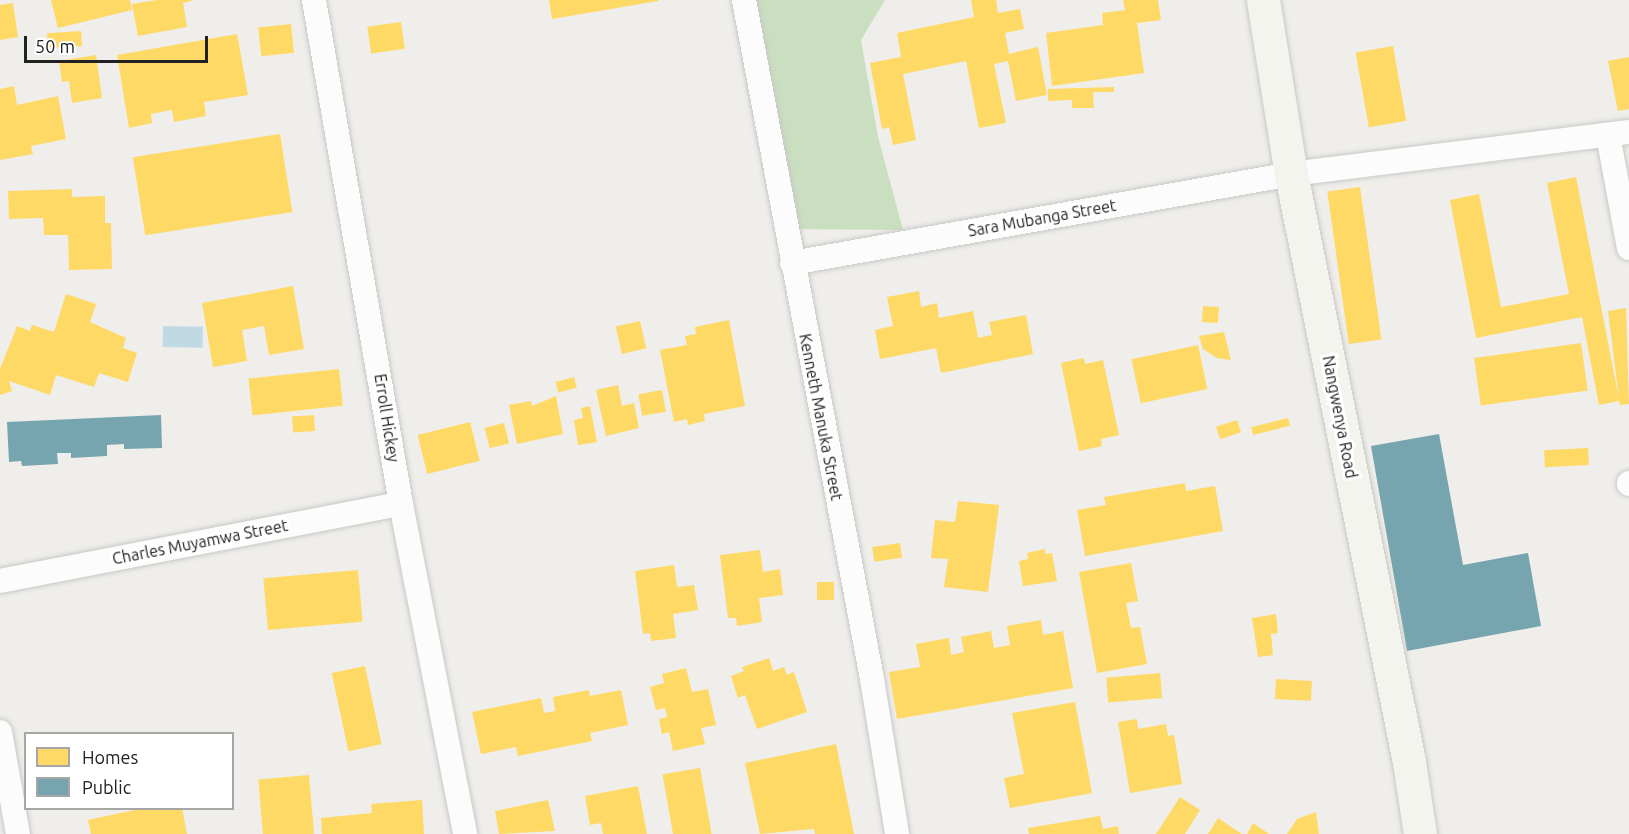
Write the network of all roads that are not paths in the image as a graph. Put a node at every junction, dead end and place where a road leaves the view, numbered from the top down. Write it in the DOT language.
graph roads {
  1 [pos="314,0"];
  2 [pos="744,0"];
  3 [pos="1263,0"];
  4 [pos="1618,133"];
  5 [pos="1291,174"];
  6 [pos="1629,249"];
  7 [pos="792,263"];
  8 [pos="400,504"];
  9 [pos="0,581"];
  10 [pos="1,745"];
  11 [pos="18,834"];
  12 [pos="465,834"];
  13 [pos="897,834"];
  14 [pos="1420,834"];
  1 -- 8 [label="street, Erroll Hickey"];
  2 -- 7 [label="street, Kenneth Manuka Street"];
  3 -- 5 [label="main road, Nangwenya Road"];
  4 -- 5 [label="street, Sara Mubanga Street"];
  4 -- 6 [label="street"];
  5 -- 7 [label="street, Sara Mubanga Street"];
  5 -- 14 [label="main road, Nangwenya Road"];
  7 -- 13 [label="street, Kenneth Manuka Street"];
  8 -- 9 [label="street, Charles Muyamwa Street"];
  8 -- 12 [label="street, Erroll Hickey"];
  10 -- 11 [label="street"];
}
